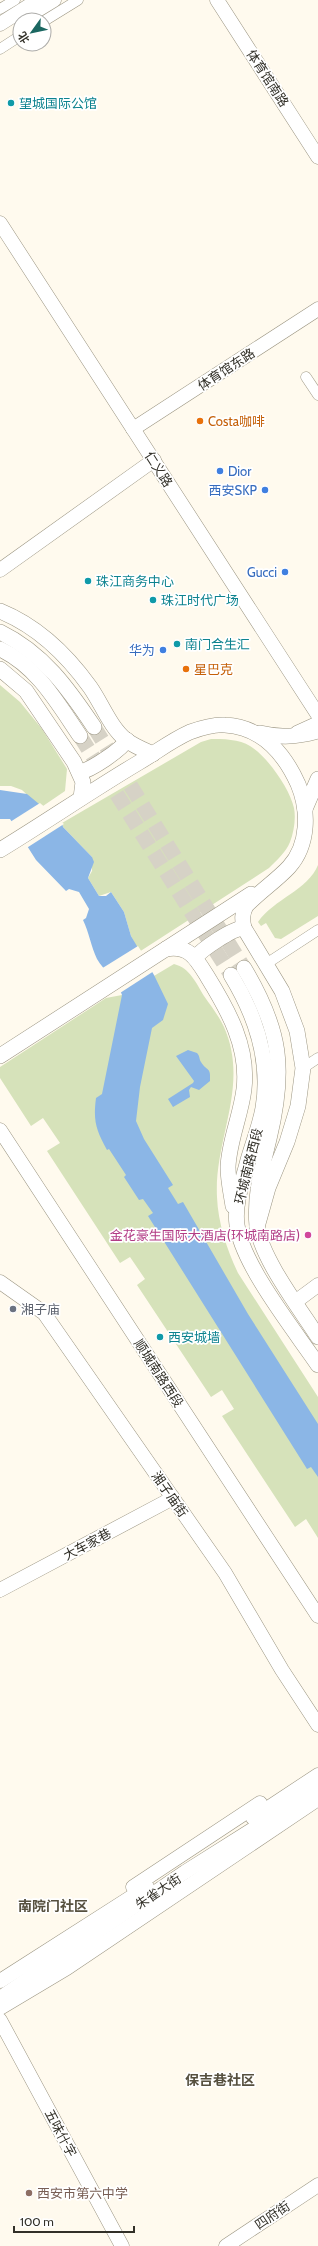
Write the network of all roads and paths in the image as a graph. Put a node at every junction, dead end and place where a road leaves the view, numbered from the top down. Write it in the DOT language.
graph roads {
  1 [pos="15,0"];
  2 [pos="38,0"];
  3 [pos="54,0"];
  4 [pos="78,0"];
  5 [pos="217,0"];
  6 [pos="0,9"];
  7 [pos="35,12"];
  8 [pos="52,16"];
  9 [pos="0,24"];
  10 [pos="12,27"];
  11 [pos="0,34"];
  12 [pos="12,41"];
  13 [pos="0,49"];
  14 [pos="318,157"];
  15 [pos="0,223"];
  16 [pos="318,309"];
  17 [pos="306,378"];
  18 [pos="318,395"];
  19 [pos="133,429"];
  20 [pos="154,460"];
  21 [pos="0,570"];
  22 [pos="1,611"];
  23 [pos="0,632"];
  24 [pos="0,649"];
  25 [pos="0,669"];
  26 [pos="318,715"];
  27 [pos="318,720"];
  28 [pos="94,727"];
  29 [pos="318,731"];
  30 [pos="265,734"];
  31 [pos="80,736"];
  32 [pos="126,740"];
  33 [pos="153,754"];
  34 [pos="80,772"];
  35 [pos="318,779"];
  36 [pos="311,797"];
  37 [pos="81,798"];
  38 [pos="0,850"];
  39 [pos="272,881"];
  40 [pos="244,928"];
  41 [pos="318,930"];
  42 [pos="166,949"];
  43 [pos="195,958"];
  44 [pos="266,964"];
  45 [pos="244,968"];
  46 [pos="231,975"];
  47 [pos="0,1056"];
  48 [pos="318,1058"];
  49 [pos="303,1068"];
  50 [pos="0,1130"];
  51 [pos="236,1225"];
  52 [pos="257,1227"];
  53 [pos="0,1282"];
  54 [pos="318,1285"];
  55 [pos="295,1302"];
  56 [pos="318,1337"];
  57 [pos="318,1365"];
  58 [pos="173,1498"];
  59 [pos="0,1590"];
  60 [pos="318,1616"];
  61 [pos="318,1725"];
  62 [pos="318,1766"];
  63 [pos="318,1775"];
  64 [pos="318,1788"];
  65 [pos="318,1799"];
  66 [pos="0,1970"];
  67 [pos="0,1981"];
  68 [pos="0,1998"];
  69 [pos="0,2008"];
  70 [pos="0,2020"];
  71 [pos="318,2185"];
  72 [pos="122,2246"];
  73 [pos="226,2246"];
  1 -- 6 [label="street"];
  2 -- 9 [label="street"];
  3 -- 7 [label="street"];
  4 -- 8 [label="street"];
  5 -- 14 [label="street, 体育馆南路"];
  10 -- 11 [label="street"];
  12 -- 13 [label="street"];
  15 -- 19 [label="street, 仁义路"];
  16 -- 19 [label="street, 体育馆东路"];
  17 -- 18 [label="street"];
  19 -- 20 [label="street, 仁义路"];
  20 -- 21 [label="street"];
  20 -- 26 [label="street, 仁义路"];
  22 -- 32 [label="main road"];
  23 -- 28 [label="main road"];
  24 -- 31 [label="main road"];
  25 -- 34 [label="main road"];
  27 -- 30 [label="street"];
  29 -- 30 [label="main road"];
  30 -- 33 [label="main road"];
  30 -- 36 [label="main road"];
  32 -- 33 [label="main road"];
  32 -- 34 [label="main road"];
  33 -- 37 [label="main road"];
  34 -- 37 [label="main road"];
  35 -- 36 [label="main road"];
  36 -- 39 [label="main road"];
  37 -- 38 [label="main road"];
  39 -- 40 [label="main road"];
  39 -- 42 [label="main road"];
  40 -- 43 [label="main road"];
  40 -- 44 [label="main road"];
  41 -- 44 [label="street"];
  42 -- 43 [label="main road"];
  42 -- 47 [label="main road"];
  43 -- 51 [label="main road"];
  44 -- 49 [label="main road"];
  45 -- 52 [label="main road, 环城南路西段"];
  46 -- 51 [label="main road, 环城南路西段"];
  48 -- 49 [label="street"];
  49 -- 52 [label="main road"];
  50 -- 60 [label="street, 顺城南路西段"];
  51 -- 57 [label="main road, 环城南路西段"];
  52 -- 55 [label="main road, 环城南路西段"];
  53 -- 58 [label="street, 湘子庙街"];
  54 -- 55 [label="street"];
  55 -- 56 [label="main road, 环城南路西段"];
  58 -- 59 [label="street, 大车家巷"];
  58 -- 61 [label="street, 湘子庙街"];
  62 -- 66 [label="street"];
  63 -- 67 [label="street, 朱雀大街"];
  64 -- 68 [label="street, 朱雀大街"];
  65 -- 69 [label="street"];
  70 -- 72 [label="street, 五味什字"];
  71 -- 73 [label="street, 四府街"];
}
